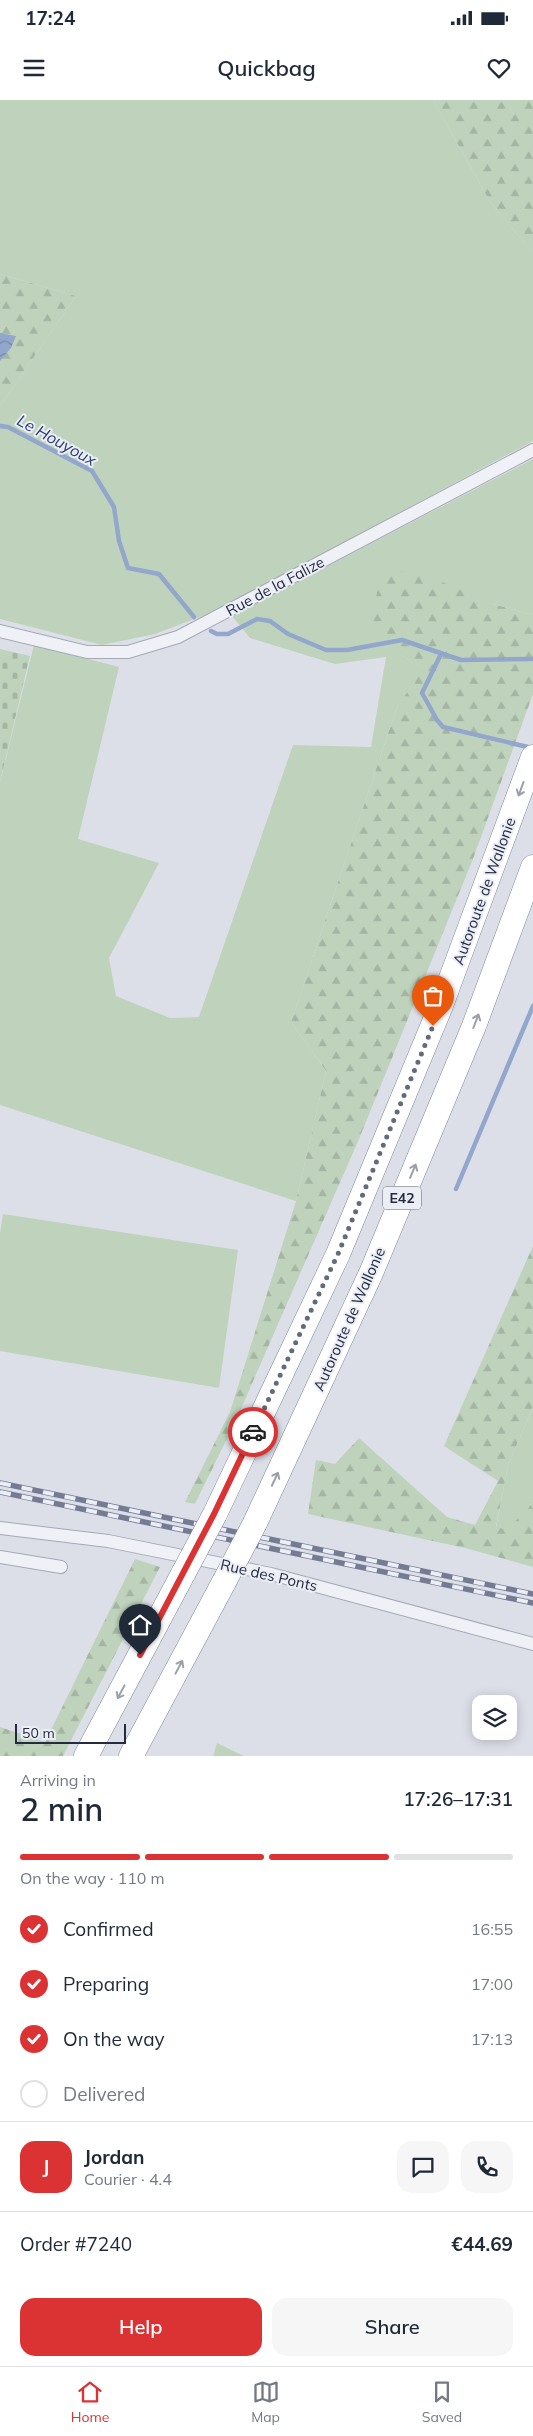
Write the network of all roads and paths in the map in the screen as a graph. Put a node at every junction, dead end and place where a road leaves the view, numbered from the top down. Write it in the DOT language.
graph roads {
  1 [pos="533,450"];
  2 [pos="0,631"];
  3 [pos="533,756"];
  4 [pos="533,867"];
  5 [pos="0,1528"];
  6 [pos="0,1557"];
  7 [pos="60,1567"];
  8 [pos="533,1644"];
  9 [pos="86,1756"];
  10 [pos="131,1756"];
  1 -- 2 [label="street, Rue de la Falize"];
  3 -- 9 [label="highway, Autoroute de Wallonie / E42, one-way, bridge"];
  10 -- 4 [label="highway, Autoroute de Wallonie / E42, one-way, bridge"];
  5 -- 8 [label="street, Rue des Ponts"];
  6 -- 7 [label="street"];
}
